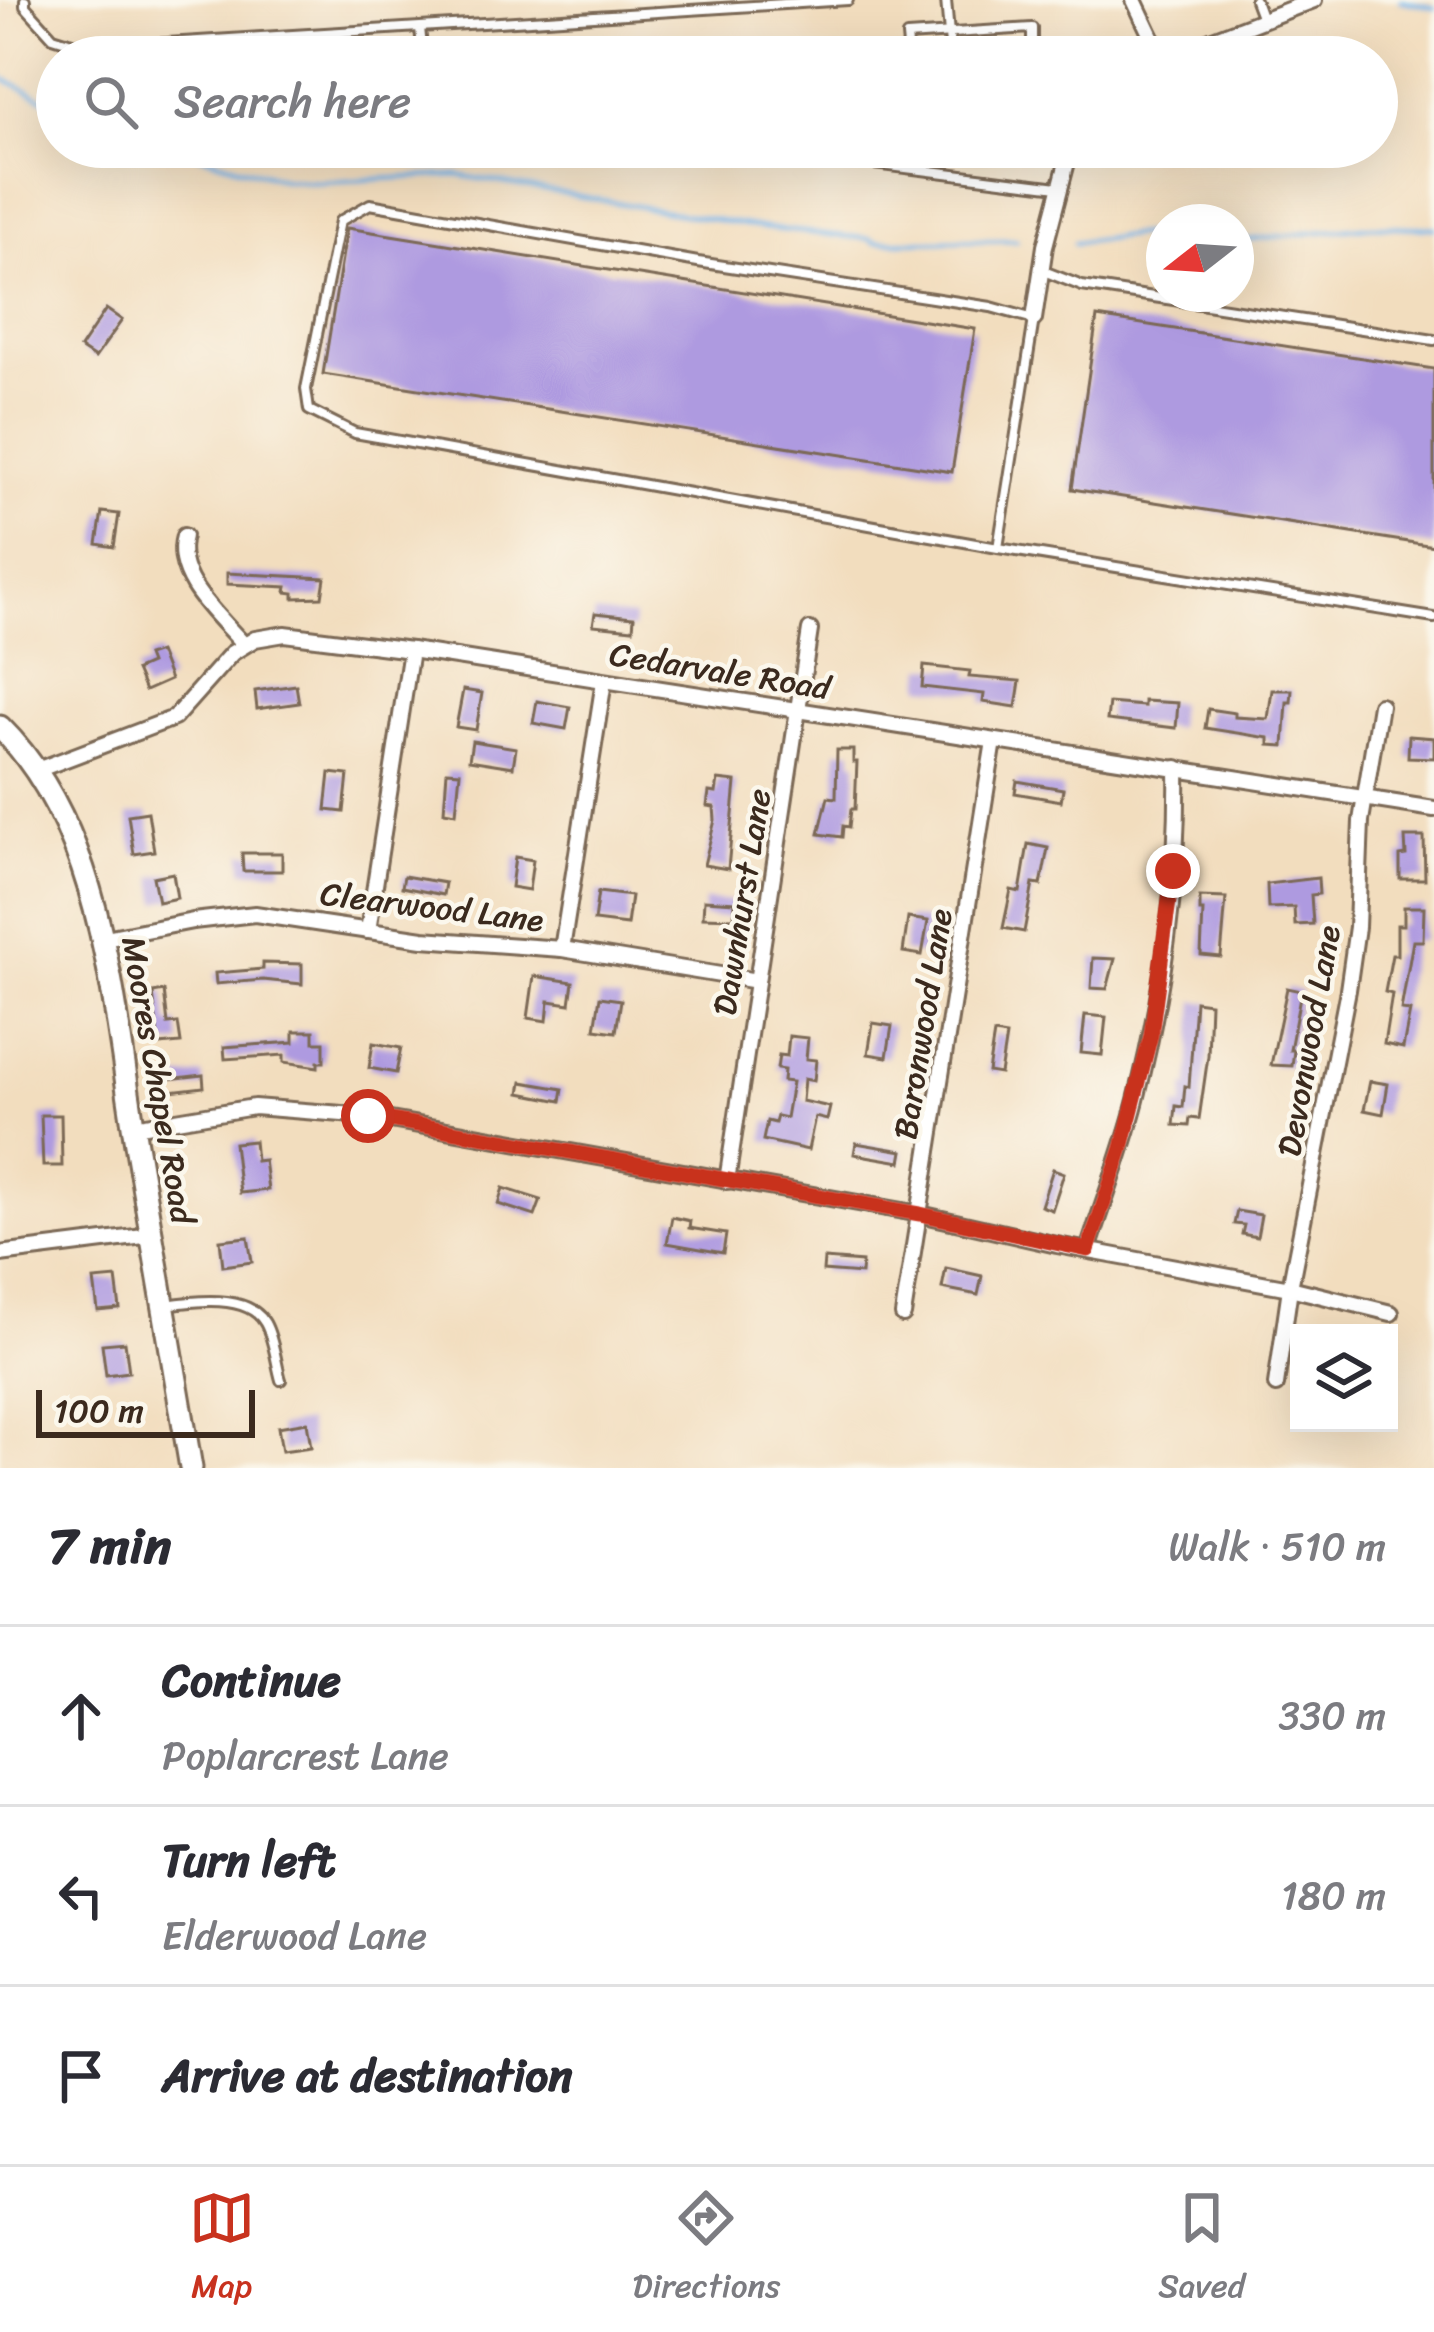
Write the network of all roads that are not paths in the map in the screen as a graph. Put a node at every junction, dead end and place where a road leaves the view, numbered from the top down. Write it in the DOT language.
graph roads {
  1 [pos="25,0"];
  2 [pos="848,0"];
  3 [pos="946,0"];
  4 [pos="1134,0"];
  5 [pos="1255,0"];
  6 [pos="1314,0"];
  7 [pos="1262,19"];
  8 [pos="420,28"];
  9 [pos="949,33"];
  10 [pos="52,36"];
  11 [pos="287,36"];
  12 [pos="421,36"];
  13 [pos="907,36"];
  14 [pos="949,36"];
  15 [pos="1032,36"];
  16 [pos="1152,36"];
  17 [pos="1218,36"];
  18 [pos="906,168"];
  19 [pos="1065,168"];
  20 [pos="1060,187"];
  21 [pos="1041,270"];
  22 [pos="1034,319"];
  23 [pos="1434,340"];
  24 [pos="184,536"];
  25 [pos="998,548"];
  26 [pos="1434,618"];
  27 [pos="810,630"];
  28 [pos="244,645"];
  29 [pos="411,650"];
  30 [pos="604,681"];
  31 [pos="1380,705"];
  32 [pos="798,710"];
  33 [pos="0,727"];
  34 [pos="994,741"];
  35 [pos="1177,768"];
  36 [pos="38,770"];
  37 [pos="1365,800"];
  38 [pos="1434,809"];
  39 [pos="368,931"];
  40 [pos="100,939"];
  41 [pos="562,949"];
  42 [pos="758,981"];
  43 [pos="134,1127"];
  44 [pos="727,1180"];
  45 [pos="920,1214"];
  46 [pos="152,1234"];
  47 [pos="1088,1250"];
  48 [pos="0,1254"];
  49 [pos="1290,1288"];
  50 [pos="164,1305"];
  51 [pos="1391,1313"];
  52 [pos="903,1315"];
  53 [pos="281,1379"];
  54 [pos="1276,1385"];
  55 [pos="191,1468"];
  1 -- 10 [label="lane"];
  2 -- 8 [label="lane"];
  3 -- 9 [label="lane"];
  4 -- 16 [label="street"];
  5 -- 7 [label="lane"];
  6 -- 7 [label="street"];
  7 -- 17 [label="street"];
  8 -- 11 [label="lane"];
  8 -- 12 [label="lane"];
  9 -- 13 [label="lane"];
  9 -- 14 [label="lane"];
  9 -- 15 [label="lane"];
  18 -- 20 [label="lane"];
  19 -- 20 [label="street"];
  20 -- 21 [label="street"];
  21 -- 22 [label="street"];
  21 -- 23 [label="lane"];
  22 -- 25 [label="lane"];
  22 -- 25 [label="lane"];
  24 -- 28 [label="street"];
  25 -- 26 [label="lane"];
  27 -- 32 [label="street, Dawnhurst Lane"];
  28 -- 29 [label="street, Cedarvale Road"];
  28 -- 36 [label="street"];
  29 -- 30 [label="street, Cedarvale Road"];
  29 -- 39 [label="street"];
  30 -- 32 [label="street, Cedarvale Road"];
  30 -- 41 [label="street"];
  31 -- 37 [label="street, Devonwood Lane"];
  32 -- 34 [label="street, Cedarvale Road"];
  32 -- 42 [label="street, Dawnhurst Lane"];
  33 -- 36 [label="main road, Moores Chapel Road"];
  34 -- 35 [label="street, Cedarvale Road"];
  34 -- 45 [label="street, Baronwood Lane"];
  35 -- 37 [label="street, Cedarvale Road"];
  35 -- 47 [label="street"];
  36 -- 40 [label="main road, Moores Chapel Road"];
  37 -- 38 [label="street, Cedarvale Road"];
  37 -- 49 [label="street, Devonwood Lane"];
  39 -- 40 [label="street, Clearwood Lane"];
  39 -- 41 [label="street, Clearwood Lane"];
  40 -- 43 [label="main road, Moores Chapel Road"];
  41 -- 42 [label="street, Clearwood Lane"];
  42 -- 44 [label="street, Dawnhurst Lane"];
  43 -- 44 [label="street"];
  43 -- 46 [label="main road, Moores Chapel Road"];
  44 -- 45 [label="street"];
  45 -- 47 [label="street"];
  45 -- 52 [label="street, Baronwood Lane"];
  46 -- 48 [label="street"];
  46 -- 50 [label="main road, Moores Chapel Road"];
  47 -- 49 [label="street"];
  49 -- 51 [label="street"];
  49 -- 54 [label="street, Devonwood Lane"];
  50 -- 53 [label="lane"];
  50 -- 55 [label="main road, Moores Chapel Road"];
}
